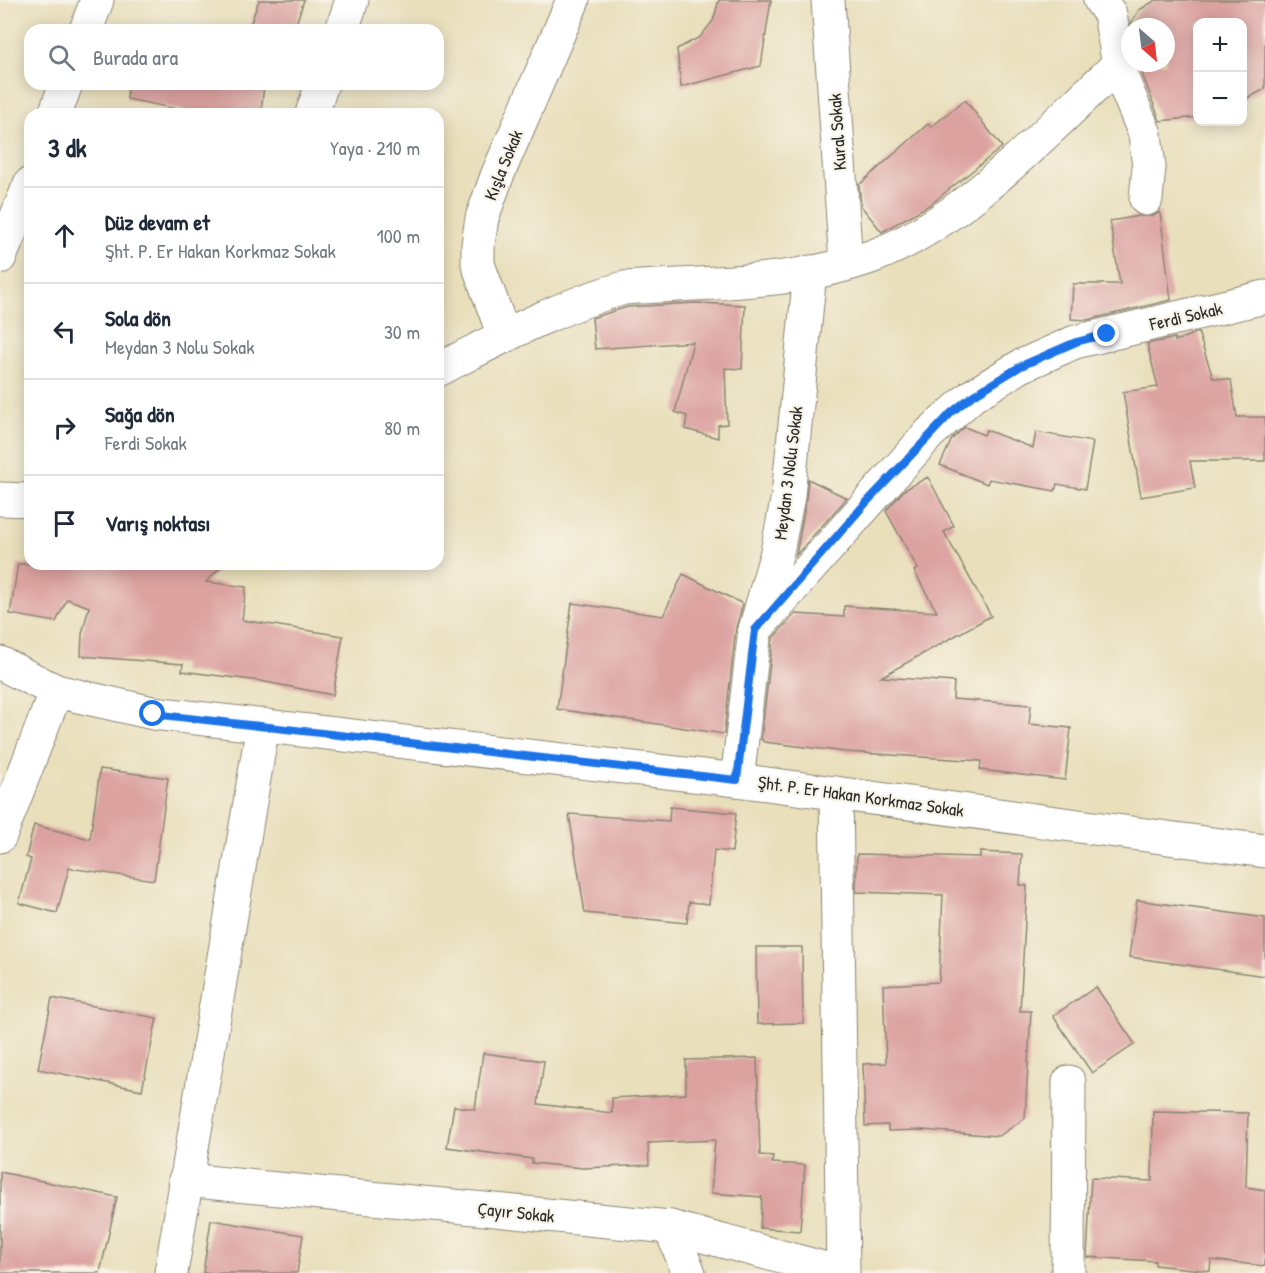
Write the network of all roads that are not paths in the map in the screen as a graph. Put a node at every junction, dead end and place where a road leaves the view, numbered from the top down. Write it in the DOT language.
graph roads {
  1 [pos="97,0"];
  2 [pos="352,0"];
  3 [pos="573,0"];
  4 [pos="828,0"];
  5 [pos="1114,5"];
  6 [pos="88,24"];
  7 [pos="344,24"];
  8 [pos="1118,65"];
  9 [pos="64,90"];
  10 [pos="320,90"];
  11 [pos="58,108"];
  12 [pos="314,108"];
  13 [pos="24,199"];
  14 [pos="1146,199"];
  15 [pos="0,257"];
  16 [pos="846,264"];
  17 [pos="810,272"];
  18 [pos="1265,297"];
  19 [pos="504,336"];
  20 [pos="444,367"];
  21 [pos="0,499"];
  22 [pos="24,500"];
  23 [pos="755,630"];
  24 [pos="0,663"];
  25 [pos="56,691"];
  26 [pos="263,725"];
  27 [pos="737,780"];
  28 [pos="836,793"];
  29 [pos="0,836"];
  30 [pos="1265,851"];
  31 [pos="1070,1082"];
  32 [pos="185,1180"];
  33 [pos="670,1227"];
  34 [pos="171,1273"];
  35 [pos="689,1273"];
  36 [pos="842,1273"];
  37 [pos="1068,1273"];
  1 -- 6 [label="street"];
  2 -- 7 [label="street"];
  3 -- 19 [label="street, Kışla Sokak"];
  4 -- 16 [label="street, Kural Sokak"];
  5 -- 8 [label="street"];
  8 -- 14 [label="street"];
  8 -- 16 [label="street"];
  9 -- 11 [label="street"];
  10 -- 12 [label="street"];
  13 -- 15 [label="street"];
  16 -- 17 [label="street"];
  17 -- 19 [label="street"];
  17 -- 23 [label="street, Meydan 3 Nolu Sokak"];
  18 -- 23 [label="street, Ferdi Sokak"];
  19 -- 20 [label="street"];
  21 -- 22 [label="street"];
  23 -- 27 [label="street, Meydan 3 Nolu Sokak"];
  24 -- 25 [label="street, Şht. P. Er Hakan Korkmaz Sokak"];
  25 -- 26 [label="street, Şht. P. Er Hakan Korkmaz Sokak"];
  25 -- 29 [label="street"];
  26 -- 27 [label="street, Şht. P. Er Hakan Korkmaz Sokak"];
  26 -- 32 [label="street"];
  27 -- 28 [label="street, Şht. P. Er Hakan Korkmaz Sokak"];
  28 -- 30 [label="street, Şht. P. Er Hakan Korkmaz Sokak"];
  28 -- 36 [label="street"];
  31 -- 37 [label="street"];
  32 -- 33 [label="street, Çayır Sokak"];
  32 -- 34 [label="street"];
  33 -- 35 [label="street"];
  33 -- 36 [label="street, Çayır Sokak"];
}
